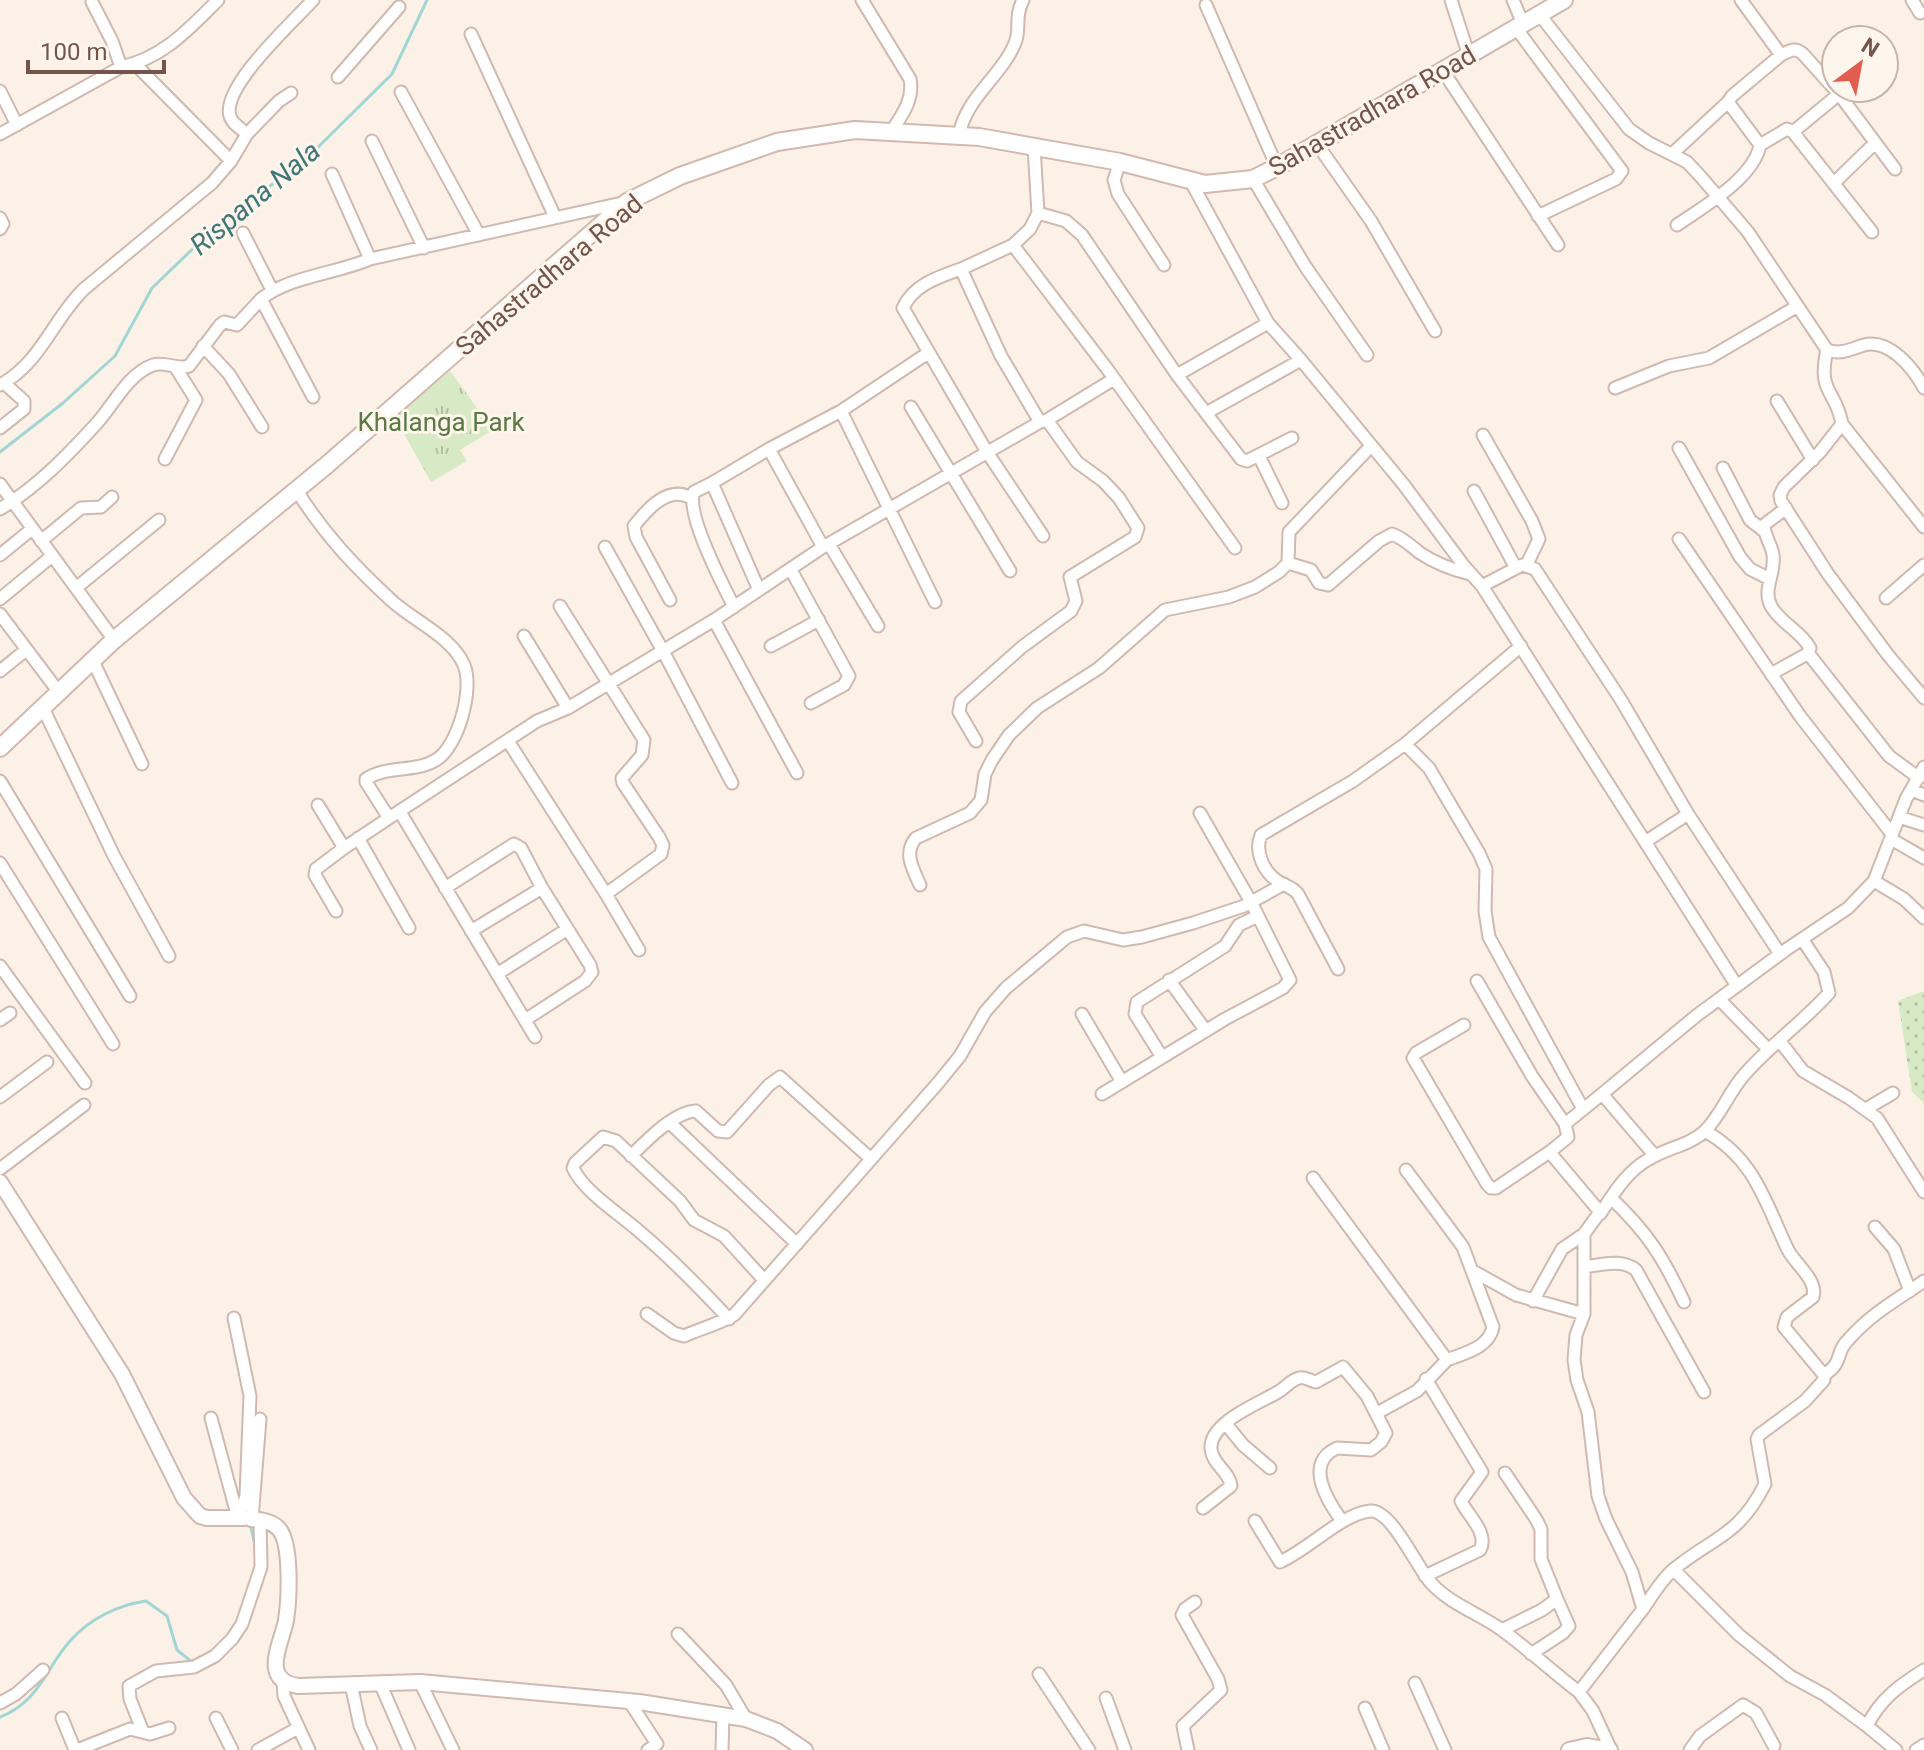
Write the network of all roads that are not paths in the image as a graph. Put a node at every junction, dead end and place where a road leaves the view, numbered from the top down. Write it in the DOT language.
graph roads {
  1 [pos="218,0"];
  2 [pos="313,0"];
  3 [pos="862,0"];
  4 [pos="1023,0"];
  5 [pos="1451,0"];
  6 [pos="1513,0"];
  7 [pos="1564,0"];
  8 [pos="1741,0"];
  9 [pos="1912,0"];
  10 [pos="92,2"];
  11 [pos="398,2"];
  12 [pos="1206,5"];
  13 [pos="1920,13"];
  14 [pos="1540,15"];
  15 [pos="1520,26"];
  16 [pos="471,34"];
  17 [pos="1781,55"];
  18 [pos="1469,56"];
  19 [pos="135,64"];
  20 [pos="121,67"];
  21 [pos="1443,71"];
  22 [pos="1820,74"];
  23 [pos="338,77"];
  24 [pos="0,91"];
  25 [pos="401,92"];
  26 [pos="291,93"];
  27 [pos="1728,102"];
  28 [pos="1827,104"];
  29 [pos="1846,104"];
  30 [pos="17,125"];
  31 [pos="891,132"];
  32 [pos="1793,132"];
  33 [pos="0,134"];
  34 [pos="247,134"];
  35 [pos="959,136"];
  36 [pos="372,141"];
  37 [pos="1875,143"];
  38 [pos="1317,144"];
  39 [pos="1760,145"];
  40 [pos="1034,147"];
  41 [pos="1673,153"];
  42 [pos="231,161"];
  43 [pos="1120,162"];
  44 [pos="1277,167"];
  45 [pos="1895,169"];
  46 [pos="332,174"];
  47 [pos="1253,179"];
  48 [pos="1190,180"];
  49 [pos="1834,183"];
  50 [pos="1717,196"];
  51 [pos="627,202"];
  52 [pos="1038,213"];
  53 [pos="1538,216"];
  54 [pos="555,217"];
  55 [pos="0,218"];
  56 [pos="1677,225"];
  57 [pos="0,229"];
  58 [pos="1872,232"];
  59 [pos="243,233"];
  60 [pos="479,235"];
  61 [pos="1013,245"];
  62 [pos="1558,245"];
  63 [pos="424,248"];
  64 [pos="370,259"];
  65 [pos="1164,265"];
  66 [pos="961,269"];
  67 [pos="272,290"];
  68 [pos="261,299"];
  69 [pos="1796,307"];
  70 [pos="1268,323"];
  71 [pos="1435,331"];
  72 [pos="203,346"];
  73 [pos="1827,350"];
  74 [pos="928,353"];
  75 [pos="1367,355"];
  76 [pos="1301,360"];
  77 [pos="176,368"];
  78 [pos="1177,375"];
  79 [pos="1114,379"];
  80 [pos="2,384"];
  81 [pos="1615,388"];
  82 [pos="1924,388"];
  83 [pos="313,397"];
  84 [pos="1777,401"];
  85 [pos="911,407"];
  86 [pos="841,411"];
  87 [pos="1206,413"];
  88 [pos="1043,421"];
  89 [pos="1842,424"];
  90 [pos="262,427"];
  91 [pos="0,428"];
  92 [pos="1483,435"];
  93 [pos="1292,438"];
  94 [pos="1371,446"];
  95 [pos="1679,448"];
  96 [pos="769,449"];
  97 [pos="987,452"];
  98 [pos="1259,456"];
  99 [pos="165,459"];
  100 [pos="1813,460"];
  101 [pos="1723,468"];
  102 [pos="950,473"];
  103 [pos="712,483"];
  104 [pos="0,484"];
  105 [pos="297,491"];
  106 [pos="1474,491"];
  107 [pos="112,497"];
  108 [pos="691,498"];
  109 [pos="13,502"];
  110 [pos="1282,503"];
  111 [pos="1786,508"];
  112 [pos="0,509"];
  113 [pos="887,509"];
  114 [pos="159,520"];
  115 [pos="1924,527"];
  116 [pos="32,529"];
  117 [pos="1764,531"];
  118 [pos="1043,536"];
  119 [pos="1679,539"];
  120 [pos="41,541"];
  121 [pos="826,545"];
  122 [pos="605,547"];
  123 [pos="1235,548"];
  124 [pos="0,555"];
  125 [pos="52,556"];
  126 [pos="1288,563"];
  127 [pos="1924,565"];
  128 [pos="1521,566"];
  129 [pos="791,570"];
  130 [pos="1010,571"];
  131 [pos="1471,574"];
  132 [pos="1770,579"];
  133 [pos="1482,586"];
  134 [pos="76,588"];
  135 [pos="759,590"];
  136 [pos="1886,598"];
  137 [pos="0,599"];
  138 [pos="670,600"];
  139 [pos="935,602"];
  140 [pos="560,606"];
  141 [pos="734,607"];
  142 [pos="0,614"];
  143 [pos="714,620"];
  144 [pos="819,620"];
  145 [pos="878,626"];
  146 [pos="524,636"];
  147 [pos="114,640"];
  148 [pos="771,646"];
  149 [pos="1521,646"];
  150 [pos="26,650"];
  151 [pos="663,651"];
  152 [pos="1808,653"];
  153 [pos="92,659"];
  154 [pos="0,671"];
  155 [pos="1771,674"];
  156 [pos="608,684"];
  157 [pos="58,691"];
  158 [pos="1924,698"];
  159 [pos="811,703"];
  160 [pos="42,706"];
  161 [pos="568,708"];
  162 [pos="508,741"];
  163 [pos="976,741"];
  164 [pos="1405,744"];
  165 [pos="0,748"];
  166 [pos="142,764"];
  167 [pos="1921,772"];
  168 [pos="797,773"];
  169 [pos="0,781"];
  170 [pos="732,783"];
  171 [pos="1912,790"];
  172 [pos="1924,795"];
  173 [pos="318,805"];
  174 [pos="1200,813"];
  175 [pos="1688,814"];
  176 [pos="394,815"];
  177 [pos="1899,817"];
  178 [pos="1924,825"];
  179 [pos="1892,836"];
  180 [pos="358,838"];
  181 [pos="1645,842"];
  182 [pos="344,848"];
  183 [pos="1924,858"];
  184 [pos="0,863"];
  185 [pos="1874,881"];
  186 [pos="1284,884"];
  187 [pos="920,885"];
  188 [pos="445,888"];
  189 [pos="542,888"];
  190 [pos="606,894"];
  191 [pos="1251,902"];
  192 [pos="336,911"];
  193 [pos="1258,916"];
  194 [pos="1924,918"];
  195 [pos="409,928"];
  196 [pos="566,930"];
  197 [pos="471,931"];
  198 [pos="1802,939"];
  199 [pos="639,950"];
  200 [pos="1780,954"];
  201 [pos="169,956"];
  202 [pos="0,966"];
  203 [pos="1338,969"];
  204 [pos="497,974"];
  205 [pos="1169,980"];
  206 [pos="1477,981"];
  207 [pos="1737,986"];
  208 [pos="130,996"];
  209 [pos="1719,999"];
  210 [pos="1082,1014"];
  211 [pos="525,1020"];
  212 [pos="1464,1025"];
  213 [pos="1206,1031"];
  214 [pos="535,1037"];
  215 [pos="1779,1040"];
  216 [pos="113,1044"];
  217 [pos="1768,1049"];
  218 [pos="1162,1057"];
  219 [pos="47,1062"];
  220 [pos="1122,1082"];
  221 [pos="85,1083"];
  222 [pos="1893,1093"];
  223 [pos="1102,1094"];
  224 [pos="1602,1094"];
  225 [pos="0,1097"];
  226 [pos="84,1105"];
  227 [pos="1583,1109"];
  228 [pos="1866,1109"];
  229 [pos="670,1123"];
  230 [pos="1565,1124"];
  231 [pos="1705,1131"];
  232 [pos="1551,1151"];
  233 [pos="631,1156"];
  234 [pos="1655,1156"];
  235 [pos="871,1159"];
  236 [pos="0,1169"];
  237 [pos="1406,1170"];
  238 [pos="1313,1178"];
  239 [pos="1,1187"];
  240 [pos="1924,1192"];
  241 [pos="1611,1198"];
  242 [pos="1600,1214"];
  243 [pos="1875,1227"];
  244 [pos="1584,1234"];
  245 [pos="797,1244"];
  246 [pos="1584,1267"];
  247 [pos="1472,1271"];
  248 [pos="764,1280"];
  249 [pos="1924,1281"];
  250 [pos="1910,1291"];
  251 [pos="1533,1301"];
  252 [pos="1684,1302"];
  253 [pos="647,1314"];
  254 [pos="1584,1314"];
  255 [pos="234,1318"];
  256 [pos="729,1319"];
  257 [pos="1447,1360"];
  258 [pos="1824,1375"];
  259 [pos="1426,1379"];
  260 [pos="1704,1392"];
  261 [pos="1377,1413"];
  262 [pos="211,1418"];
  263 [pos="260,1419"];
  264 [pos="1226,1424"];
  265 [pos="1270,1468"];
  266 [pos="1505,1473"];
  267 [pos="1203,1508"];
  268 [pos="247,1518"];
  269 [pos="1255,1521"];
  270 [pos="1342,1521"];
  271 [pos="1674,1570"];
  272 [pos="1425,1576"];
  273 [pos="1557,1599"];
  274 [pos="1195,1602"];
  275 [pos="1643,1609"];
  276 [pos="1502,1630"];
  277 [pos="678,1634"];
  278 [pos="1531,1654"];
  279 [pos="43,1670"];
  280 [pos="1924,1670"];
  281 [pos="1039,1674"];
  282 [pos="283,1681"];
  283 [pos="420,1682"];
  284 [pos="380,1683"];
  285 [pos="1415,1683"];
  286 [pos="351,1684"];
  287 [pos="1579,1692"];
  288 [pos="1106,1698"];
  289 [pos="629,1701"];
  290 [pos="0,1703"];
  291 [pos="1365,1708"];
  292 [pos="723,1714"];
  293 [pos="62,1718"];
  294 [pos="216,1718"];
  295 [pos="746,1719"];
  296 [pos="1867,1726"];
  297 [pos="169,1728"];
  298 [pos="298,1728"];
  299 [pos="143,1732"];
  300 [pos="1924,1745"];
  301 [pos="1774,1746"];
  302 [pos="655,1748"];
  303 [pos="76,1750"];
  304 [pos="232,1750"];
  305 [pos="258,1750"];
  306 [pos="309,1750"];
  307 [pos="371,1750"];
  308 [pos="409,1750"];
  309 [pos="453,1750"];
  310 [pos="722,1750"];
  311 [pos="805,1750"];
  312 [pos="1089,1750"];
  313 [pos="1125,1750"];
  314 [pos="1188,1750"];
  315 [pos="1383,1750"];
  316 [pos="1445,1750"];
  317 [pos="1569,1750"];
  318 [pos="1610,1750"];
  319 [pos="1690,1750"];
  320 [pos="1896,1750"];
  321 [pos="1916,1750"];
  1 -- 19 [label="street"];
  2 -- 34 [label="street"];
  3 -- 31 [label="street"];
  4 -- 35 [label="street"];
  5 -- 18 [label="street"];
  6 -- 15 [label="street"];
  7 -- 14 [label="main road, Sahastradhara Road"];
  8 -- 17 [label="street"];
  9 -- 13 [label="street"];
  10 -- 20 [label="street"];
  11 -- 23 [label="street"];
  12 -- 44 [label="street"];
  14 -- 15 [label="main road, Sahastradhara Road"];
  14 -- 41 [label="street"];
  15 -- 18 [label="main road, Sahastradhara Road"];
  15 -- 53 [label="street"];
  16 -- 54 [label="street"];
  17 -- 22 [label="street"];
  17 -- 27 [label="street"];
  18 -- 21 [label="main road, Sahastradhara Road"];
  19 -- 20 [label="street"];
  19 -- 42 [label="street"];
  20 -- 30 [label="street"];
  21 -- 38 [label="main road, Sahastradhara Road"];
  21 -- 53 [label="street"];
  24 -- 30 [label="street"];
  25 -- 60 [label="street"];
  26 -- 34 [label="street"];
  27 -- 39 [label="street"];
  27 -- 41 [label="street"];
  28 -- 32 [label="street"];
  29 -- 37 [label="street"];
  30 -- 33 [label="street"];
  31 -- 35 [label="main road, Sahastradhara Road"];
  31 -- 51 [label="main road, Sahastradhara Road"];
  32 -- 39 [label="street"];
  32 -- 49 [label="street"];
  34 -- 42 [label="street"];
  35 -- 40 [label="main road, Sahastradhara Road"];
  36 -- 63 [label="street"];
  37 -- 45 [label="street"];
  37 -- 49 [label="street"];
  38 -- 44 [label="main road, Sahastradhara Road"];
  38 -- 71 [label="street"];
  39 -- 50 [label="street"];
  40 -- 43 [label="main road, Sahastradhara Road"];
  40 -- 52 [label="street"];
  41 -- 50 [label="street"];
  42 -- 80 [label="street"];
  43 -- 48 [label="main road, Sahastradhara Road"];
  43 -- 65 [label="street"];
  44 -- 47 [label="main road, Sahastradhara Road"];
  46 -- 64 [label="street"];
  47 -- 48 [label="main road, Sahastradhara Road"];
  47 -- 75 [label="street"];
  48 -- 70 [label="street"];
  49 -- 58 [label="street"];
  50 -- 56 [label="street"];
  50 -- 69 [label="street"];
  51 -- 54 [label="street"];
  51 -- 105 [label="main road, Sahastradhara Road"];
  52 -- 61 [label="street"];
  52 -- 78 [label="street"];
  53 -- 62 [label="street"];
  54 -- 60 [label="street"];
  55 -- 57 [label="street"];
  59 -- 67 [label="street"];
  60 -- 63 [label="street"];
  61 -- 66 [label="street"];
  61 -- 79 [label="street"];
  63 -- 64 [label="street"];
  64 -- 67 [label="street"];
  66 -- 74 [label="street"];
  66 -- 88 [label="street"];
  67 -- 68 [label="street"];
  68 -- 72 [label="street"];
  68 -- 83 [label="street"];
  69 -- 73 [label="street"];
  69 -- 81 [label="street"];
  70 -- 76 [label="street"];
  70 -- 78 [label="street"];
  72 -- 77 [label="street"];
  72 -- 90 [label="street"];
  73 -- 82 [label="street"];
  73 -- 89 [label="street"];
  74 -- 86 [label="street"];
  74 -- 97 [label="street"];
  76 -- 87 [label="street"];
  76 -- 94 [label="street"];
  77 -- 99 [label="street"];
  77 -- 109 [label="street"];
  78 -- 87 [label="street"];
  79 -- 88 [label="street"];
  79 -- 123 [label="street"];
  80 -- 91 [label="street"];
  84 -- 100 [label="street"];
  85 -- 102 [label="street"];
  86 -- 96 [label="street"];
  86 -- 113 [label="street"];
  87 -- 98 [label="street"];
  88 -- 97 [label="street"];
  88 -- 163 [label="street"];
  89 -- 100 [label="street"];
  89 -- 115 [label="street"];
  92 -- 128 [label="street"];
  93 -- 98 [label="street"];
  94 -- 126 [label="street"];
  94 -- 131 [label="street"];
  95 -- 132 [label="street"];
  96 -- 103 [label="street"];
  96 -- 121 [label="street"];
  97 -- 102 [label="street"];
  97 -- 118 [label="street"];
  98 -- 110 [label="street"];
  100 -- 111 [label="street"];
  101 -- 117 [label="street"];
  102 -- 113 [label="street"];
  102 -- 130 [label="street"];
  103 -- 108 [label="street"];
  103 -- 135 [label="street"];
  104 -- 109 [label="street"];
  105 -- 147 [label="main road, Sahastradhara Road"];
  105 -- 176 [label="street"];
  106 -- 128 [label="street"];
  107 -- 120 [label="street"];
  108 -- 138 [label="street"];
  108 -- 141 [label="street"];
  109 -- 112 [label="street"];
  109 -- 116 [label="street"];
  111 -- 117 [label="street"];
  111 -- 158 [label="street"];
  113 -- 121 [label="street"];
  113 -- 139 [label="street"];
  114 -- 134 [label="street"];
  116 -- 120 [label="street"];
  116 -- 124 [label="street"];
  117 -- 132 [label="street"];
  119 -- 155 [label="street"];
  120 -- 125 [label="street"];
  121 -- 129 [label="street"];
  121 -- 145 [label="street"];
  122 -- 151 [label="street"];
  125 -- 134 [label="street"];
  125 -- 137 [label="street"];
  126 -- 131 [label="street"];
  126 -- 187 [label="street"];
  127 -- 136 [label="street"];
  128 -- 133 [label="street"];
  128 -- 175 [label="street"];
  129 -- 135 [label="street"];
  129 -- 144 [label="street"];
  131 -- 133 [label="street"];
  132 -- 152 [label="street"];
  133 -- 149 [label="street"];
  134 -- 147 [label="street"];
  135 -- 141 [label="street"];
  140 -- 156 [label="street"];
  141 -- 143 [label="street"];
  142 -- 150 [label="street"];
  143 -- 151 [label="street"];
  143 -- 168 [label="street"];
  144 -- 148 [label="street"];
  144 -- 159 [label="street"];
  146 -- 161 [label="street"];
  147 -- 153 [label="main road, Sahastradhara Road"];
  149 -- 164 [label="street"];
  149 -- 181 [label="street"];
  150 -- 154 [label="street"];
  150 -- 157 [label="street"];
  151 -- 156 [label="street"];
  151 -- 170 [label="street"];
  152 -- 155 [label="street"];
  152 -- 167 [label="street"];
  153 -- 157 [label="main road, Sahastradhara Road"];
  153 -- 166 [label="street"];
  155 -- 179 [label="street"];
  156 -- 161 [label="street"];
  156 -- 190 [label="street"];
  157 -- 160 [label="main road, Sahastradhara Road"];
  160 -- 165 [label="main road, Sahastradhara Road"];
  160 -- 201 [label="street"];
  161 -- 162 [label="street"];
  162 -- 176 [label="street"];
  162 -- 190 [label="street"];
  164 -- 186 [label="street"];
  164 -- 227 [label="street"];
  167 -- 171 [label="street"];
  169 -- 208 [label="street"];
  171 -- 172 [label="street"];
  171 -- 177 [label="street"];
  173 -- 182 [label="street"];
  174 -- 191 [label="street"];
  175 -- 181 [label="street"];
  175 -- 200 [label="street"];
  176 -- 180 [label="street"];
  176 -- 188 [label="street"];
  177 -- 178 [label="street"];
  177 -- 179 [label="street"];
  179 -- 183 [label="street"];
  179 -- 185 [label="street"];
  180 -- 182 [label="street"];
  180 -- 195 [label="street"];
  181 -- 207 [label="street"];
  182 -- 192 [label="street"];
  184 -- 216 [label="street"];
  185 -- 194 [label="street"];
  185 -- 198 [label="street"];
  186 -- 191 [label="street"];
  186 -- 203 [label="street"];
  188 -- 189 [label="street"];
  188 -- 197 [label="street"];
  189 -- 196 [label="street"];
  189 -- 197 [label="street"];
  190 -- 199 [label="street"];
  191 -- 193 [label="street"];
  191 -- 235 [label="street"];
  193 -- 205 [label="street"];
  193 -- 213 [label="street"];
  196 -- 204 [label="street"];
  196 -- 211 [label="street"];
  197 -- 204 [label="street"];
  198 -- 200 [label="street"];
  198 -- 215 [label="street"];
  200 -- 207 [label="street"];
  202 -- 221 [label="street"];
  204 -- 211 [label="street"];
  205 -- 213 [label="street"];
  205 -- 218 [label="street"];
  206 -- 230 [label="street"];
  207 -- 209 [label="street"];
  209 -- 217 [label="street"];
  209 -- 224 [label="street"];
  210 -- 220 [label="street"];
  211 -- 214 [label="street"];
  212 -- 232 [label="street"];
  213 -- 218 [label="street"];
  215 -- 217 [label="street"];
  215 -- 228 [label="street"];
  217 -- 231 [label="street"];
  218 -- 220 [label="street"];
  219 -- 225 [label="street"];
  220 -- 223 [label="street"];
  222 -- 228 [label="street"];
  224 -- 227 [label="street"];
  224 -- 234 [label="street"];
  226 -- 236 [label="street"];
  227 -- 230 [label="street"];
  228 -- 240 [label="street"];
  229 -- 233 [label="street"];
  229 -- 235 [label="street"];
  229 -- 245 [label="street"];
  230 -- 232 [label="street"];
  231 -- 234 [label="street"];
  231 -- 258 [label="street"];
  232 -- 242 [label="street"];
  233 -- 248 [label="street"];
  233 -- 256 [label="street"];
  234 -- 241 [label="street"];
  235 -- 245 [label="street"];
  237 -- 247 [label="street"];
  238 -- 257 [label="street"];
  239 -- 268 [label="street"];
  241 -- 242 [label="street"];
  241 -- 252 [label="street"];
  242 -- 244 [label="street"];
  243 -- 250 [label="street"];
  244 -- 246 [label="street"];
  244 -- 251 [label="street"];
  245 -- 248 [label="street"];
  246 -- 254 [label="street"];
  246 -- 260 [label="street"];
  247 -- 251 [label="street"];
  247 -- 257 [label="street"];
  248 -- 256 [label="street"];
  249 -- 250 [label="street"];
  250 -- 258 [label="street"];
  251 -- 254 [label="street"];
  253 -- 256 [label="street"];
  254 -- 275 [label="street"];
  255 -- 268 [label="street"];
  257 -- 259 [label="street"];
  258 -- 271 [label="street"];
  259 -- 261 [label="street"];
  259 -- 272 [label="street"];
  261 -- 264 [label="street"];
  261 -- 270 [label="street"];
  262 -- 268 [label="street"];
  263 -- 268 [label="street"];
  264 -- 265 [label="street"];
  264 -- 267 [label="street"];
  266 -- 273 [label="street"];
  268 -- 282 [label="street"];
  268 -- 299 [label="street"];
  269 -- 270 [label="street"];
  270 -- 272 [label="street"];
  271 -- 275 [label="street"];
  271 -- 296 [label="street"];
  272 -- 276 [label="street"];
  273 -- 276 [label="street"];
  273 -- 278 [label="street"];
  274 -- 314 [label="street"];
  275 -- 287 [label="street"];
  276 -- 278 [label="street"];
  277 -- 295 [label="street"];
  278 -- 287 [label="street"];
  279 -- 290 [label="street"];
  280 -- 296 [label="street"];
  281 -- 312 [label="street"];
  282 -- 286 [label="street"];
  282 -- 298 [label="street"];
  283 -- 284 [label="street"];
  283 -- 289 [label="street"];
  283 -- 309 [label="street"];
  284 -- 286 [label="street"];
  284 -- 308 [label="street"];
  285 -- 316 [label="street"];
  286 -- 307 [label="street"];
  287 -- 318 [label="street"];
  288 -- 313 [label="street"];
  289 -- 292 [label="street"];
  289 -- 302 [label="street"];
  291 -- 315 [label="street"];
  292 -- 295 [label="street"];
  292 -- 310 [label="street"];
  293 -- 303 [label="street"];
  294 -- 304 [label="street"];
  295 -- 311 [label="street"];
  296 -- 320 [label="street"];
  297 -- 299 [label="street"];
  298 -- 305 [label="street"];
  298 -- 306 [label="street"];
  299 -- 303 [label="street"];
  300 -- 321 [label="street"];
  301 -- 319 [label="street"];
  317 -- 318 [label="street"];
}
